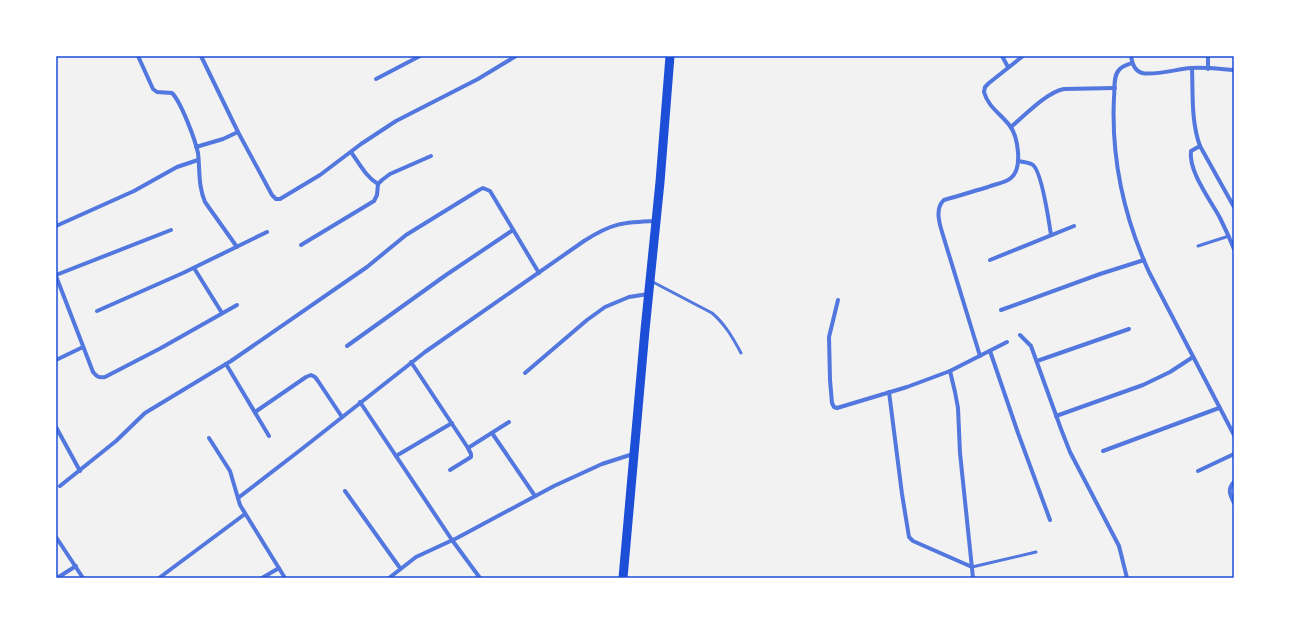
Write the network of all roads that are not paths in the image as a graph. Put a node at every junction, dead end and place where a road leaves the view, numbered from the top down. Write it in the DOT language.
graph roads {
  1 [pos="138,56"];
  2 [pos="201,56"];
  3 [pos="420,56"];
  4 [pos="516,56"];
  5 [pos="670,56"];
  6 [pos="1002,56"];
  7 [pos="1023,56"];
  8 [pos="1131,56"];
  9 [pos="1208,56"];
  10 [pos="1132,64"];
  11 [pos="1008,67"];
  12 [pos="1192,68"];
  13 [pos="1208,69"];
  14 [pos="1234,70"];
  15 [pos="376,78"];
  16 [pos="1115,88"];
  17 [pos="1011,127"];
  18 [pos="238,132"];
  19 [pos="1200,146"];
  20 [pos="196,147"];
  21 [pos="351,152"];
  22 [pos="431,156"];
  23 [pos="198,160"];
  24 [pos="1018,160"];
  25 [pos="378,184"];
  26 [pos="1234,207"];
  27 [pos="656,220"];
  28 [pos="56,226"];
  29 [pos="1074,226"];
  30 [pos="171,230"];
  31 [pos="513,230"];
  32 [pos="267,232"];
  33 [pos="1051,235"];
  34 [pos="1229,236"];
  35 [pos="301,245"];
  36 [pos="1198,246"];
  37 [pos="237,247"];
  38 [pos="1234,249"];
  39 [pos="990,260"];
  40 [pos="1144,260"];
  41 [pos="194,268"];
  42 [pos="539,272"];
  43 [pos="56,276"];
  44 [pos="650,280"];
  45 [pos="648,294"];
  46 [pos="838,300"];
  47 [pos="237,305"];
  48 [pos="1001,310"];
  49 [pos="97,311"];
  50 [pos="222,313"];
  51 [pos="1129,329"];
  52 [pos="1020,335"];
  53 [pos="1006,342"];
  54 [pos="347,346"];
  55 [pos="83,347"];
  56 [pos="990,351"];
  57 [pos="741,353"];
  58 [pos="980,356"];
  59 [pos="1192,357"];
  60 [pos="56,360"];
  61 [pos="1037,361"];
  62 [pos="411,362"];
  63 [pos="226,364"];
  64 [pos="950,371"];
  65 [pos="525,373"];
  66 [pos="889,392"];
  67 [pos="360,402"];
  68 [pos="1220,408"];
  69 [pos="255,412"];
  70 [pos="1056,416"];
  71 [pos="342,417"];
  72 [pos="509,422"];
  73 [pos="452,423"];
  74 [pos="56,426"];
  75 [pos="492,433"];
  76 [pos="1234,435"];
  77 [pos="269,436"];
  78 [pos="209,438"];
  79 [pos="468,448"];
  80 [pos="1103,451"];
  81 [pos="634,454"];
  82 [pos="1234,454"];
  83 [pos="396,456"];
  84 [pos="450,470"];
  85 [pos="80,471"];
  86 [pos="1198,471"];
  87 [pos="1234,482"];
  88 [pos="60,486"];
  89 [pos="345,491"];
  90 [pos="535,496"];
  91 [pos="238,498"];
  92 [pos="1234,503"];
  93 [pos="245,514"];
  94 [pos="1050,520"];
  95 [pos="56,537"];
  96 [pos="452,540"];
  97 [pos="1036,552"];
  98 [pos="76,566"];
  99 [pos="972,567"];
  100 [pos="279,568"];
  101 [pos="400,568"];
  102 [pos="58,578"];
  103 [pos="83,578"];
  104 [pos="160,578"];
  105 [pos="262,578"];
  106 [pos="285,578"];
  107 [pos="388,578"];
  108 [pos="480,578"];
  109 [pos="623,578"];
  110 [pos="973,578"];
  111 [pos="1127,578"];
  1 -- 20 [label="street"];
  2 -- 18 [label="street"];
  3 -- 15 [label="street"];
  4 -- 21 [label="street"];
  5 -- 27 [label="main road"];
  6 -- 11 [label="street"];
  7 -- 11 [label="street"];
  8 -- 10 [label="street"];
  9 -- 13 [label="street"];
  10 -- 12 [label="street"];
  10 -- 16 [label="street"];
  11 -- 17 [label="street"];
  12 -- 13 [label="street"];
  12 -- 19 [label="street"];
  13 -- 14 [label="street"];
  16 -- 17 [label="street"];
  16 -- 40 [label="street"];
  17 -- 24 [label="street"];
  18 -- 20 [label="street"];
  18 -- 21 [label="street"];
  19 -- 26 [label="street"];
  19 -- 34 [label="street"];
  20 -- 23 [label="street"];
  21 -- 25 [label="street"];
  22 -- 25 [label="street"];
  23 -- 28 [label="street"];
  23 -- 37 [label="street"];
  24 -- 33 [label="street"];
  24 -- 58 [label="street"];
  25 -- 35 [label="street"];
  27 -- 42 [label="street"];
  27 -- 44 [label="main road"];
  29 -- 33 [label="street"];
  30 -- 43 [label="street"];
  31 -- 42 [label="street"];
  31 -- 54 [label="street"];
  31 -- 63 [label="street"];
  32 -- 37 [label="street"];
  33 -- 39 [label="street"];
  34 -- 36 [label="lane"];
  34 -- 38 [label="street"];
  37 -- 41 [label="street"];
  40 -- 48 [label="street"];
  40 -- 59 [label="street"];
  41 -- 49 [label="street"];
  41 -- 50 [label="street"];
  42 -- 62 [label="street"];
  43 -- 55 [label="street"];
  44 -- 45 [label="main road"];
  44 -- 57 [label="lane"];
  45 -- 65 [label="street"];
  45 -- 81 [label="main road"];
  46 -- 66 [label="street"];
  47 -- 50 [label="street"];
  50 -- 55 [label="street"];
  51 -- 61 [label="street"];
  52 -- 61 [label="street"];
  53 -- 56 [label="street"];
  55 -- 60 [label="street"];
  56 -- 58 [label="street"];
  56 -- 94 [label="street"];
  58 -- 64 [label="street"];
  59 -- 68 [label="street"];
  59 -- 70 [label="street"];
  61 -- 70 [label="street"];
  62 -- 67 [label="street"];
  62 -- 73 [label="street"];
  63 -- 69 [label="street"];
  63 -- 85 [label="street"];
  64 -- 66 [label="street"];
  64 -- 99 [label="street"];
  66 -- 99 [label="street"];
  67 -- 71 [label="street"];
  67 -- 83 [label="street"];
  68 -- 76 [label="street"];
  68 -- 80 [label="street"];
  69 -- 71 [label="street"];
  69 -- 77 [label="street"];
  70 -- 111 [label="street"];
  71 -- 91 [label="street"];
  72 -- 75 [label="street"];
  73 -- 79 [label="street"];
  73 -- 83 [label="street"];
  74 -- 85 [label="street"];
  75 -- 79 [label="street"];
  75 -- 90 [label="street"];
  78 -- 91 [label="street"];
  79 -- 84 [label="street"];
  81 -- 90 [label="street"];
  81 -- 109 [label="main road"];
  82 -- 86 [label="street"];
  83 -- 96 [label="street"];
  85 -- 88 [label="street"];
  87 -- 92 [label="street"];
  89 -- 101 [label="street"];
  90 -- 96 [label="street"];
  91 -- 93 [label="street"];
  93 -- 100 [label="street"];
  93 -- 104 [label="street"];
  95 -- 98 [label="street"];
  96 -- 101 [label="street"];
  96 -- 108 [label="street"];
  97 -- 99 [label="lane"];
  98 -- 102 [label="street"];
  98 -- 103 [label="street"];
  99 -- 110 [label="street"];
  100 -- 105 [label="street"];
  100 -- 106 [label="street"];
  101 -- 107 [label="street"];
}
